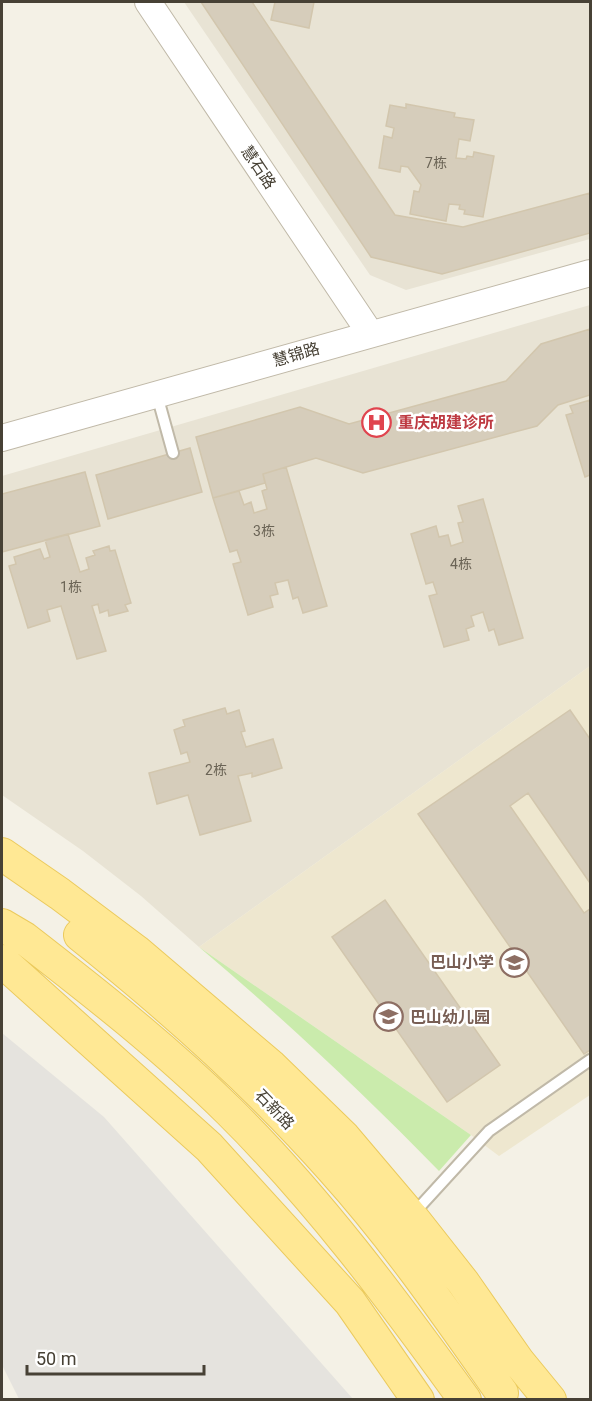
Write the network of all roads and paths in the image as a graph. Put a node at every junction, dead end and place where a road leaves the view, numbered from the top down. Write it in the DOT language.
graph roads {
  1 [pos="148,2"];
  2 [pos="591,273"];
  3 [pos="370,333"];
  4 [pos="157,394"];
  5 [pos="2,438"];
  6 [pos="173,453"];
  7 [pos="2,854"];
  8 [pos="2,870"];
  9 [pos="2,925"];
  10 [pos="2,961"];
  11 [pos="591,1060"];
  12 [pos="411,1216"];
  13 [pos="518,1360"];
  14 [pos="514,1396"];
  15 [pos="418,1400"];
  16 [pos="465,1400"];
  17 [pos="539,1400"];
  18 [pos="550,1400"];
  1 -- 3 [label="street, 慧石路"];
  2 -- 3 [label="street, 慧锦路"];
  3 -- 4 [label="street, 慧锦路"];
  4 -- 5 [label="street, 慧锦路"];
  4 -- 6 [label="lane"];
  7 -- 12 [label="main road"];
  8 -- 14 [label="main road, 石新路"];
  9 -- 16 [label="main road"];
  10 -- 15 [label="main road"];
  11 -- 12 [label="lane"];
  12 -- 13 [label="main road"];
  13 -- 14 [label="main road"];
  13 -- 17 [label="main road"];
  13 -- 18 [label="main road"];
}
